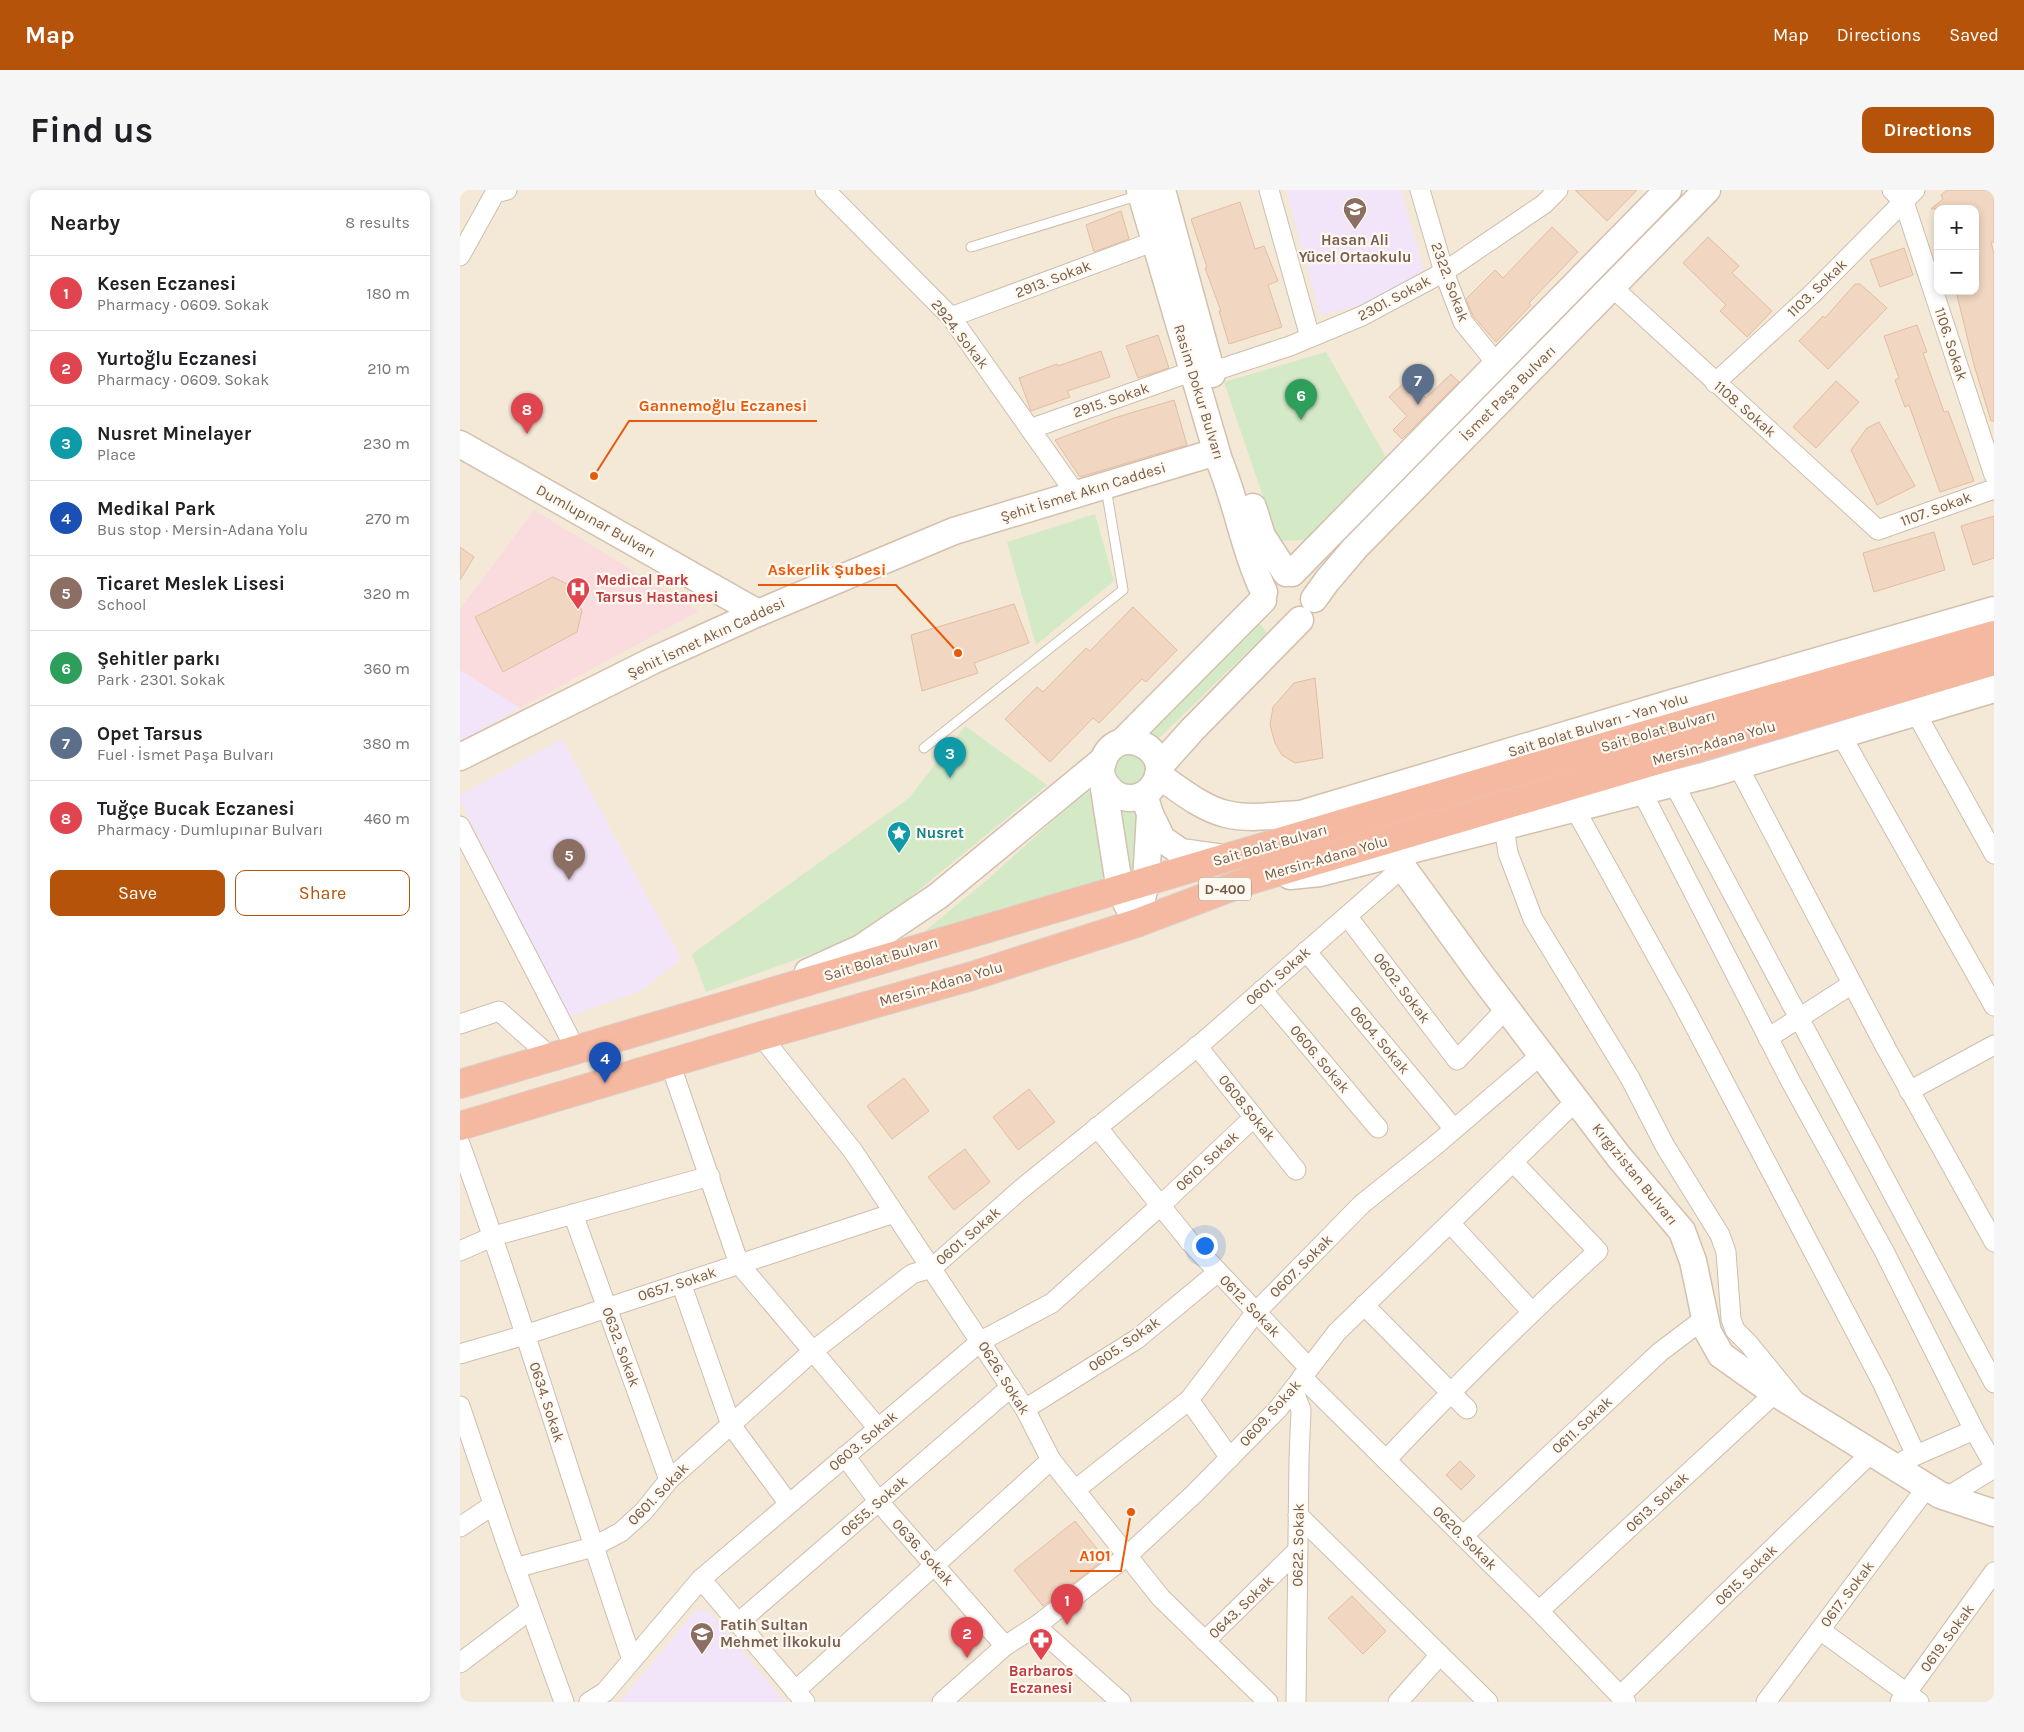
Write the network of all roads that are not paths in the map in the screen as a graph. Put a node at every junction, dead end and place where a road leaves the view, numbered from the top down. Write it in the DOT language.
graph roads {
  1 [pos="825,190"];
  2 [pos="1269,190"];
  3 [pos="1420,190"];
  4 [pos="1558,190"];
  5 [pos="1668,190"];
  6 [pos="1707,190"];
  7 [pos="497,191"];
  8 [pos="1148,192"];
  9 [pos="1904,194"];
  10 [pos="1155,241"];
  11 [pos="971,247"];
  12 [pos="460,256"];
  13 [pos="1444,272"];
  14 [pos="1612,287"];
  15 [pos="951,317"];
  16 [pos="1310,337"];
  17 [pos="1497,364"];
  18 [pos="1202,371"];
  19 [pos="1715,383"];
  20 [pos="1030,429"];
  21 [pos="460,444"];
  22 [pos="1216,452"];
  23 [pos="1994,474"];
  24 [pos="1105,485"];
  25 [pos="1994,489"];
  26 [pos="1076,494"];
  27 [pos="1878,530"];
  28 [pos="1289,573"];
  29 [pos="1264,596"];
  30 [pos="1307,610"];
  31 [pos="1994,610"];
  32 [pos="758,613"];
  33 [pos="1994,635"];
  34 [pos="1994,662"];
  35 [pos="1994,689"];
  36 [pos="1916,712"];
  37 [pos="1842,735"];
  38 [pos="1123,742"];
  39 [pos="924,748"];
  40 [pos="460,757"];
  41 [pos="1738,766"];
  42 [pos="1103,770"];
  43 [pos="1674,784"];
  44 [pos="1153,788"];
  45 [pos="1642,792"];
  46 [pos="1575,809"];
  47 [pos="460,826"];
  48 [pos="1504,827"];
  49 [pos="1992,845"];
  50 [pos="1224,858"];
  51 [pos="1398,861"];
  52 [pos="1250,880"];
  53 [pos="1146,882"];
  54 [pos="1120,891"];
  55 [pos="1347,916"];
  56 [pos="1137,923"];
  57 [pos="1306,951"];
  58 [pos="1852,984"];
  59 [pos="1262,990"];
  60 [pos="744,1000"];
  61 [pos="1994,1006"];
  62 [pos="1506,1009"];
  63 [pos="1800,1016"];
  64 [pos="460,1024"];
  65 [pos="761,1036"];
  66 [pos="1768,1038"];
  67 [pos="1994,1045"];
  68 [pos="1197,1046"];
  69 [pos="563,1053"];
  70 [pos="1541,1055"];
  71 [pos="670,1063"];
  72 [pos="460,1084"];
  73 [pos="1910,1091"];
  74 [pos="1576,1101"];
  75 [pos="1254,1117"];
  76 [pos="460,1126"];
  77 [pos="1098,1128"];
  78 [pos="1378,1128"];
  79 [pos="1454,1129"];
  80 [pos="460,1144"];
  81 [pos="1512,1162"];
  82 [pos="1296,1170"];
  83 [pos="710,1176"];
  84 [pos="1160,1206"];
  85 [pos="894,1213"];
  86 [pos="573,1214"];
  87 [pos="1450,1223"];
  88 [pos="494,1236"];
  89 [pos="1994,1242"];
  90 [pos="460,1251"];
  91 [pos="739,1264"];
  92 [pos="932,1268"];
  93 [pos="1218,1272"];
  94 [pos="681,1283"];
  95 [pos="1364,1305"];
  96 [pos="607,1308"];
  97 [pos="1256,1312"];
  98 [pos="1532,1312"];
  99 [pos="1705,1318"];
  100 [pos="526,1335"];
  101 [pos="980,1341"];
  102 [pos="813,1351"];
  103 [pos="460,1354"];
  104 [pos="1301,1378"];
  105 [pos="1994,1383"];
  106 [pos="1011,1388"];
  107 [pos="1450,1392"];
  108 [pos="1775,1392"];
  109 [pos="1189,1400"];
  110 [pos="460,1406"];
  111 [pos="1467,1408"];
  112 [pos="1025,1409"];
  113 [pos="1804,1411"];
  114 [pos="731,1425"];
  115 [pos="878,1428"];
  116 [pos="1974,1430"];
  117 [pos="1916,1455"];
  118 [pos="846,1456"];
  119 [pos="1230,1458"];
  120 [pos="1051,1460"];
  121 [pos="1386,1460"];
  122 [pos="1882,1460"];
  123 [pos="1994,1467"];
  124 [pos="668,1480"];
  125 [pos="1075,1490"];
  126 [pos="1937,1492"];
  127 [pos="879,1502"];
  128 [pos="789,1504"];
  129 [pos="493,1505"];
  130 [pos="1994,1513"];
  131 [pos="1298,1515"];
  132 [pos="460,1527"];
  133 [pos="1463,1536"];
  134 [pos="593,1547"];
  135 [pos="1298,1551"];
  136 [pos="1127,1556"];
  137 [pos="936,1566"];
  138 [pos="515,1568"];
  139 [pos="1994,1572"];
  140 [pos="701,1579"];
  141 [pos="530,1610"];
  142 [pos="1539,1611"];
  143 [pos="738,1623"];
  144 [pos="1036,1626"];
  145 [pos="1820,1630"];
  146 [pos="1205,1641"];
  147 [pos="1005,1646"];
  148 [pos="1440,1655"];
  149 [pos="632,1660"];
  150 [pos="460,1663"];
  151 [pos="609,1697"];
  152 [pos="800,1697"];
  153 [pos="1108,1698"];
  154 [pos="1623,1699"];
  155 [pos="1909,1699"];
  156 [pos="1772,1700"];
  157 [pos="564,1702"];
  158 [pos="589,1702"];
  159 [pos="942,1702"];
  160 [pos="1268,1702"];
  161 [pos="1296,1702"];
  162 [pos="1398,1702"];
  163 [pos="1488,1702"];
  1 -- 15 [label="street, 2924. Sokak"];
  2 -- 16 [label="street"];
  3 -- 13 [label="street, 2322. Sokak"];
  4 -- 13 [label="street, 2301. Sokak"];
  5 -- 17 [label="street, İsmet Paşa Bulvarı"];
  6 -- 14 [label="street, İsmet Paşa Bulvarı"];
  7 -- 12 [label="street"];
  8 -- 10 [label="street, Rasim Dokur Bulvarı"];
  8 -- 11 [label="lane"];
  8 -- 18 [label="street"];
  9 -- 19 [label="street, 1103. Sokak"];
  9 -- 23 [label="street, 1106. Sokak"];
  10 -- 15 [label="street, 2913. Sokak"];
  10 -- 18 [label="street, Rasim Dokur Bulvarı"];
  13 -- 16 [label="street, 2301. Sokak"];
  13 -- 17 [label="street, 2322. Sokak"];
  14 -- 19 [label="street, 1108. Sokak"];
  14 -- 30 [label="street, İsmet Paşa Bulvarı"];
  15 -- 20 [label="street, 2924. Sokak"];
  16 -- 18 [label="street, 2301. Sokak"];
  17 -- 28 [label="street, İsmet Paşa Bulvarı"];
  18 -- 20 [label="street, 2915. Sokak"];
  18 -- 22 [label="street, Rasim Dokur Bulvarı"];
  18 -- 28 [label="street"];
  19 -- 27 [label="street, 1108. Sokak"];
  20 -- 26 [label="street, 2924. Sokak"];
  21 -- 32 [label="street, Dumlupınar Bulvarı"];
  22 -- 24 [label="street, Şehit İsmet Akın Caddesi"];
  22 -- 29 [label="street, Rasim Dokur Bulvarı"];
  24 -- 26 [label="street, Şehit İsmet Akın Caddesi"];
  24 -- 39 [label="lane"];
  25 -- 27 [label="street, 1107. Sokak"];
  26 -- 32 [label="street, Şehit İsmet Akın Caddesi"];
  28 -- 29 [label="street"];
  28 -- 30 [label="street"];
  29 -- 30 [label="street"];
  29 -- 38 [label="street"];
  30 -- 44 [label="street, İsmet Paşa Bulvarı"];
  31 -- 44 [label="street, Sait Bolat Bulvarı - Yan Yolu"];
  32 -- 40 [label="street, Şehit İsmet Akın Caddesi"];
  33 -- 50 [label="highway, Sait Bolat Bulvarı / D-400"];
  34 -- 52 [label="highway, Mersin-Adana Yolu / D-400"];
  35 -- 36 [label="street"];
  36 -- 37 [label="street"];
  36 -- 49 [label="street"];
  37 -- 41 [label="street"];
  37 -- 61 [label="street"];
  38 -- 42 [label="street"];
  38 -- 44 [label="street"];
  41 -- 43 [label="street"];
  41 -- 58 [label="street"];
  42 -- 44 [label="street"];
  42 -- 54 [label="street"];
  42 -- 60 [label="street"];
  43 -- 45 [label="street"];
  43 -- 63 [label="street"];
  44 -- 50 [label="street"];
  44 -- 53 [label="street"];
  45 -- 46 [label="street"];
  45 -- 66 [label="street"];
  46 -- 48 [label="street"];
  46 -- 117 [label="street"];
  47 -- 69 [label="street"];
  48 -- 51 [label="street"];
  48 -- 113 [label="street"];
  50 -- 53 [label="highway, Sait Bolat Bulvarı / D-400"];
  51 -- 52 [label="street"];
  51 -- 55 [label="street, 0601. Sokak"];
  51 -- 62 [label="street, Kırgızistan Bulvarı"];
  52 -- 56 [label="highway, Mersin-Adana Yolu / D-400"];
  53 -- 54 [label="highway, Sait Bolat Bulvarı / D-400"];
  53 -- 56 [label="street"];
  54 -- 56 [label="street"];
  54 -- 60 [label="highway, Sait Bolat Bulvarı / D-400"];
  55 -- 57 [label="street, 0601. Sokak"];
  55 -- 62 [label="street, 0602. Sokak"];
  56 -- 65 [label="highway, Mersin-Adana Yolu / D-400"];
  57 -- 59 [label="street, 0601. Sokak"];
  57 -- 79 [label="street, 0604. Sokak"];
  58 -- 63 [label="street"];
  58 -- 73 [label="street"];
  59 -- 68 [label="street, 0601. Sokak"];
  59 -- 78 [label="street, 0606. Sokak"];
  60 -- 69 [label="highway, Sait Bolat Bulvarı / D-400"];
  62 -- 70 [label="street, Kırgızistan Bulvarı"];
  63 -- 66 [label="street"];
  63 -- 105 [label="street"];
  64 -- 69 [label="street"];
  65 -- 71 [label="highway, Mersin-Adana Yolu / D-400"];
  65 -- 85 [label="street, 0626. Sokak"];
  66 -- 116 [label="street"];
  67 -- 73 [label="street"];
  68 -- 75 [label="street, 0608.Sokak"];
  68 -- 77 [label="street, 0601. Sokak"];
  69 -- 72 [label="highway, Sait Bolat Bulvarı / D-400"];
  70 -- 74 [label="street, Kırgızistan Bulvarı"];
  70 -- 79 [label="street, 0607. Sokak"];
  71 -- 76 [label="highway, Mersin-Adana Yolu / D-400"];
  71 -- 83 [label="street"];
  73 -- 89 [label="street"];
  74 -- 81 [label="street, 0609. Sokak"];
  74 -- 99 [label="street, Kırgızistan Bulvarı"];
  75 -- 82 [label="street, 0608.Sokak"];
  75 -- 84 [label="street, 0610. Sokak"];
  77 -- 84 [label="street, 0612. Sokak"];
  77 -- 92 [label="street, 0601. Sokak"];
  79 -- 97 [label="street, 0607. Sokak"];
  80 -- 88 [label="street, 0634. Sokak"];
  81 -- 87 [label="street, 0609. Sokak"];
  81 -- 98 [label="street"];
  83 -- 86 [label="street"];
  83 -- 91 [label="street"];
  84 -- 93 [label="street, 0612. Sokak"];
  84 -- 101 [label="street, 0603. Sokak"];
  85 -- 91 [label="street, 0657. Sokak"];
  85 -- 92 [label="street, 0626. Sokak"];
  86 -- 88 [label="street"];
  86 -- 96 [label="street, 0632. Sokak"];
  87 -- 95 [label="street, 0609. Sokak"];
  87 -- 98 [label="street"];
  88 -- 90 [label="street"];
  88 -- 100 [label="street, 0634. Sokak"];
  91 -- 94 [label="street, 0657. Sokak"];
  91 -- 102 [label="street"];
  92 -- 101 [label="street, 0626. Sokak"];
  92 -- 102 [label="street, 0601. Sokak"];
  93 -- 97 [label="street, 0612. Sokak"];
  93 -- 112 [label="street, 0605. Sokak"];
  94 -- 96 [label="street, 0657. Sokak"];
  94 -- 114 [label="street"];
  95 -- 104 [label="street, 0609. Sokak"];
  95 -- 107 [label="street"];
  96 -- 100 [label="street, 0657. Sokak"];
  96 -- 124 [label="street, 0632. Sokak"];
  97 -- 104 [label="street, 0612. Sokak"];
  97 -- 109 [label="street, 0607. Sokak"];
  98 -- 107 [label="street"];
  99 -- 108 [label="street, Kırgızistan Bulvarı"];
  99 -- 133 [label="street, 0611. Sokak"];
  100 -- 103 [label="street, 0657. Sokak"];
  100 -- 134 [label="street, 0634. Sokak"];
  101 -- 106 [label="street, 0626. Sokak"];
  101 -- 115 [label="street, 0603. Sokak"];
  102 -- 114 [label="street, 0601. Sokak"];
  102 -- 115 [label="street"];
  104 -- 119 [label="street, 0609. Sokak"];
  104 -- 121 [label="street, 0620. Sokak"];
  104 -- 131 [label="street, 0622. Sokak"];
  106 -- 112 [label="street, 0626. Sokak"];
  106 -- 127 [label="street, 0655. Sokak"];
  107 -- 111 [label="street"];
  107 -- 121 [label="street"];
  108 -- 113 [label="street, Kırgızistan Bulvarı"];
  108 -- 142 [label="street, 0613. Sokak"];
  109 -- 119 [label="street"];
  109 -- 125 [label="street, 0607. Sokak"];
  110 -- 129 [label="street"];
  112 -- 120 [label="street, 0626. Sokak"];
  113 -- 122 [label="street, Kırgızistan Bulvarı"];
  114 -- 124 [label="street, 0601. Sokak"];
  114 -- 128 [label="street"];
  115 -- 118 [label="street, 0603. Sokak"];
  116 -- 117 [label="street, 0615. Sokak"];
  116 -- 123 [label="street"];
  117 -- 122 [label="street, 0615. Sokak"];
  118 -- 127 [label="street, 0636. Sokak"];
  118 -- 128 [label="street, 0603. Sokak"];
  119 -- 136 [label="street, 0609. Sokak"];
  120 -- 125 [label="street, 0626. Sokak"];
  120 -- 137 [label="street"];
  121 -- 133 [label="street, 0620. Sokak"];
  122 -- 126 [label="street, Kırgızistan Bulvarı"];
  122 -- 154 [label="street, 0615. Sokak"];
  123 -- 126 [label="street"];
  124 -- 134 [label="street, 0601. Sokak"];
  125 -- 136 [label="street, 0626. Sokak"];
  126 -- 130 [label="street, Kırgızistan Bulvarı"];
  126 -- 145 [label="street, 0617. Sokak"];
  127 -- 137 [label="street, 0636. Sokak"];
  127 -- 143 [label="street, 0655. Sokak"];
  128 -- 140 [label="street, 0603. Sokak"];
  129 -- 132 [label="street"];
  129 -- 138 [label="street"];
  131 -- 135 [label="street, 0622. Sokak"];
  131 -- 148 [label="street"];
  133 -- 142 [label="street, 0620. Sokak"];
  134 -- 138 [label="street, 0601. Sokak"];
  134 -- 149 [label="street, 0634. Sokak"];
  135 -- 146 [label="street, 0643. Sokak"];
  135 -- 161 [label="street, 0622. Sokak"];
  136 -- 144 [label="street, 0609. Sokak"];
  136 -- 146 [label="street, 0626. Sokak"];
  137 -- 147 [label="street, 0636. Sokak"];
  137 -- 152 [label="street"];
  138 -- 141 [label="street"];
  139 -- 155 [label="street, 0619. Sokak"];
  140 -- 143 [label="street"];
  140 -- 149 [label="street, 0603. Sokak"];
  141 -- 150 [label="street"];
  141 -- 157 [label="street"];
  142 -- 154 [label="street, 0620. Sokak"];
  143 -- 152 [label="street"];
  144 -- 147 [label="street, 0609. Sokak"];
  144 -- 153 [label="street"];
  145 -- 155 [label="street"];
  145 -- 156 [label="street, 0617. Sokak"];
  146 -- 160 [label="street, 0626. Sokak"];
  147 -- 159 [label="street, 0609. Sokak"];
  148 -- 162 [label="street"];
  148 -- 163 [label="street"];
  149 -- 151 [label="street, 0603. Sokak"];
  151 -- 158 [label="street, 0603. Sokak"];
}
